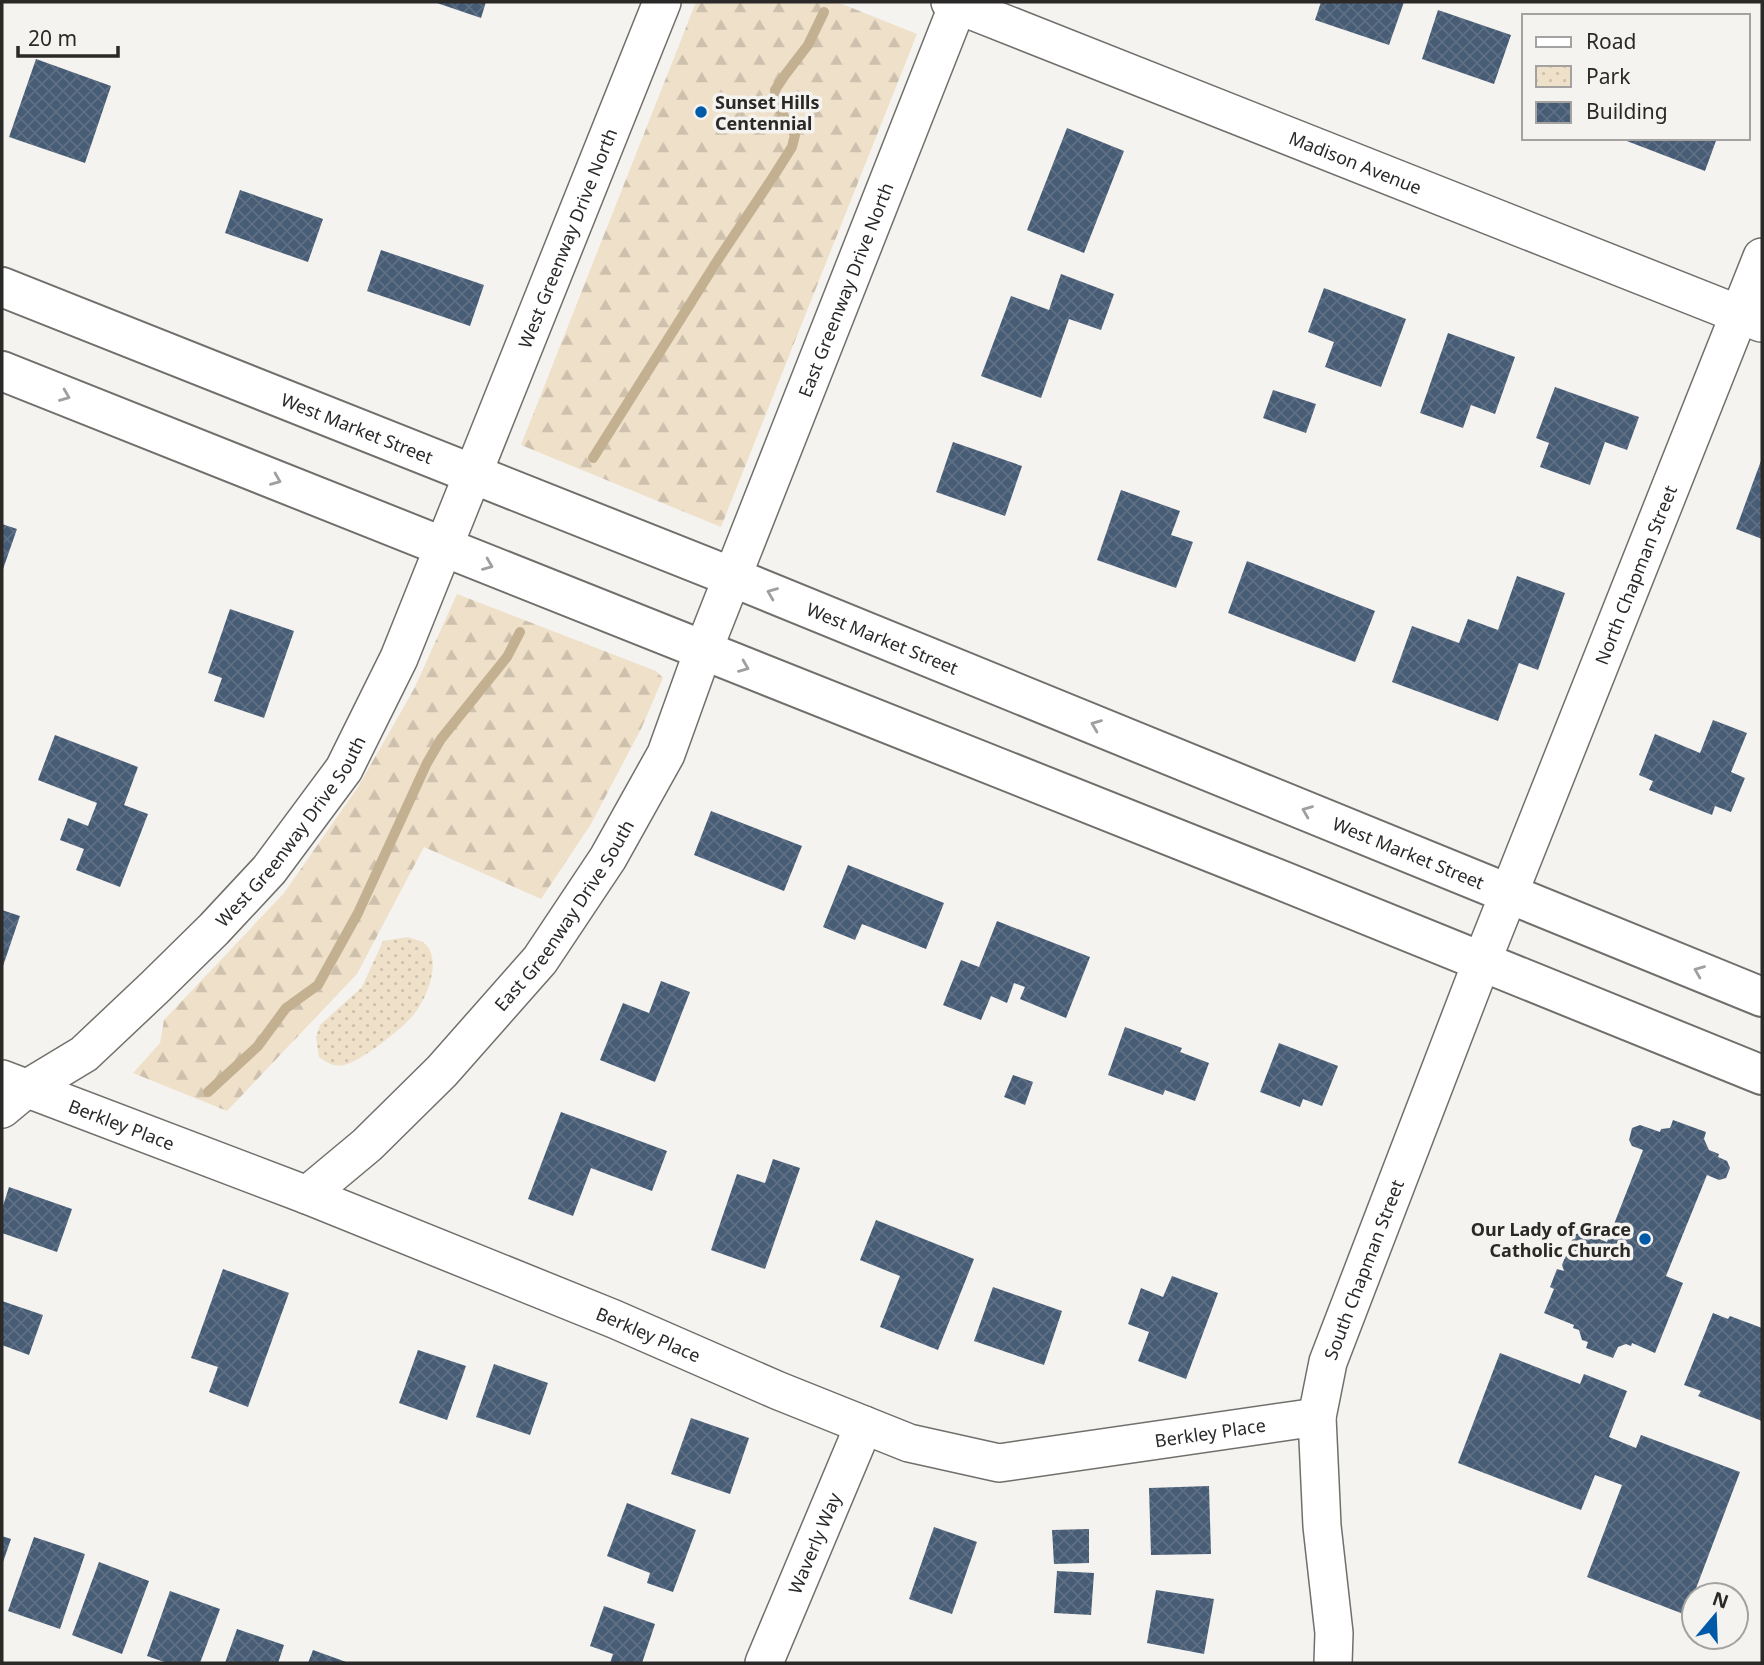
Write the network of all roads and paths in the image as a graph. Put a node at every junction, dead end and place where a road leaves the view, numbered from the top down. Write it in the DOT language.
graph roads {
  1 [pos="662,2"];
  2 [pos="955,3"];
  3 [pos="1762,257"];
  4 [pos="2,287"];
  5 [pos="1751,319"];
  6 [pos="2,371"];
  7 [pos="473,473"];
  8 [pos="443,547"];
  9 [pos="732,577"];
  10 [pos="703,651"];
  11 [pos="1509,893"];
  12 [pos="1482,961"];
  13 [pos="1762,997"];
  14 [pos="1762,1075"];
  15 [pos="10,1092"];
  16 [pos="307,1195"];
  17 [pos="1317,1417"];
  18 [pos="864,1425"];
  19 [pos="764,1663"];
  20 [pos="1333,1663"];
  1 -- 7 [label="street, West Greenway Drive North"];
  2 -- 5 [label="street, Madison Avenue"];
  2 -- 9 [label="street, East Greenway Drive North"];
  3 -- 5 [label="street, North Chapman Street"];
  4 -- 7 [label="main road, West Market Street"];
  5 -- 11 [label="street, North Chapman Street"];
  6 -- 8 [label="main road, one-way"];
  7 -- 8 [label="street, West Greenway Drive South"];
  7 -- 9 [label="main road, West Market Street"];
  8 -- 10 [label="main road, one-way"];
  8 -- 15 [label="street, West Greenway Drive South"];
  9 -- 10 [label="street, East Greenway Drive South"];
  11 -- 9 [label="main road, West Market Street, one-way"];
  10 -- 12 [label="main road, one-way"];
  10 -- 16 [label="street, East Greenway Drive South"];
  11 -- 12 [label="street, South Chapman Street"];
  13 -- 11 [label="main road, West Market Street, one-way"];
  12 -- 14 [label="main road"];
  12 -- 17 [label="street, South Chapman Street"];
  15 -- 16 [label="street, Berkley Place"];
  16 -- 18 [label="street, Berkley Place"];
  17 -- 18 [label="street, Berkley Place"];
  17 -- 20 [label="street, South Chapman Street"];
  18 -- 19 [label="street, Waverly Way"];
}
